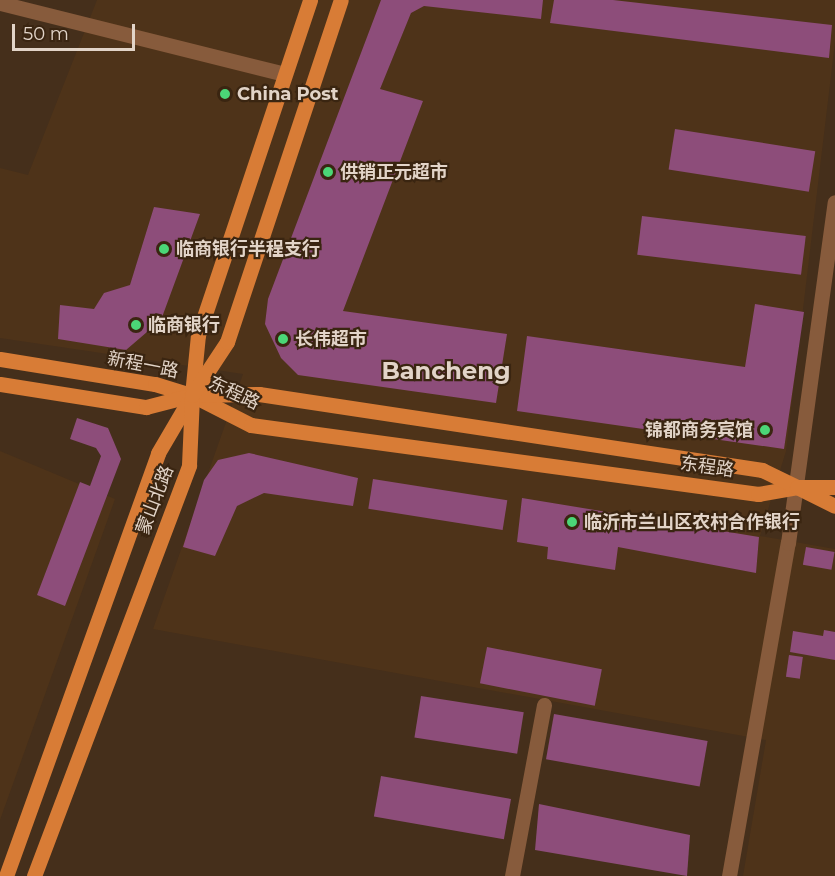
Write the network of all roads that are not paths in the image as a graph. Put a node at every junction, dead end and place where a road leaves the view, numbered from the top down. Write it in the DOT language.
graph roads {
  1 [pos="310,0"];
  2 [pos="341,0"];
  3 [pos="0,3"];
  4 [pos="284,74"];
  5 [pos="835,202"];
  6 [pos="0,359"];
  7 [pos="0,384"];
  8 [pos="192,395"];
  9 [pos="797,487"];
  10 [pos="835,487"];
  11 [pos="835,506"];
  12 [pos="544,705"];
  13 [pos="6,876"];
  14 [pos="34,876"];
  15 [pos="512,876"];
  16 [pos="729,876"];
  1 -- 4 [label="main road, 蒙山北路"];
  2 -- 8 [label="main road"];
  3 -- 4 [label="street"];
  4 -- 8 [label="main road, 蒙山北路"];
  5 -- 9 [label="street"];
  6 -- 8 [label="main road, 新程一路"];
  7 -- 8 [label="main road, 新程一路"];
  8 -- 9 [label="main road, 东程路"];
  8 -- 9 [label="main road, 东程路"];
  8 -- 13 [label="main road"];
  8 -- 14 [label="main road, 蒙山北路"];
  9 -- 10 [label="main road, 东程路"];
  9 -- 11 [label="main road, 东程路"];
  9 -- 16 [label="street"];
  12 -- 15 [label="street"];
}
